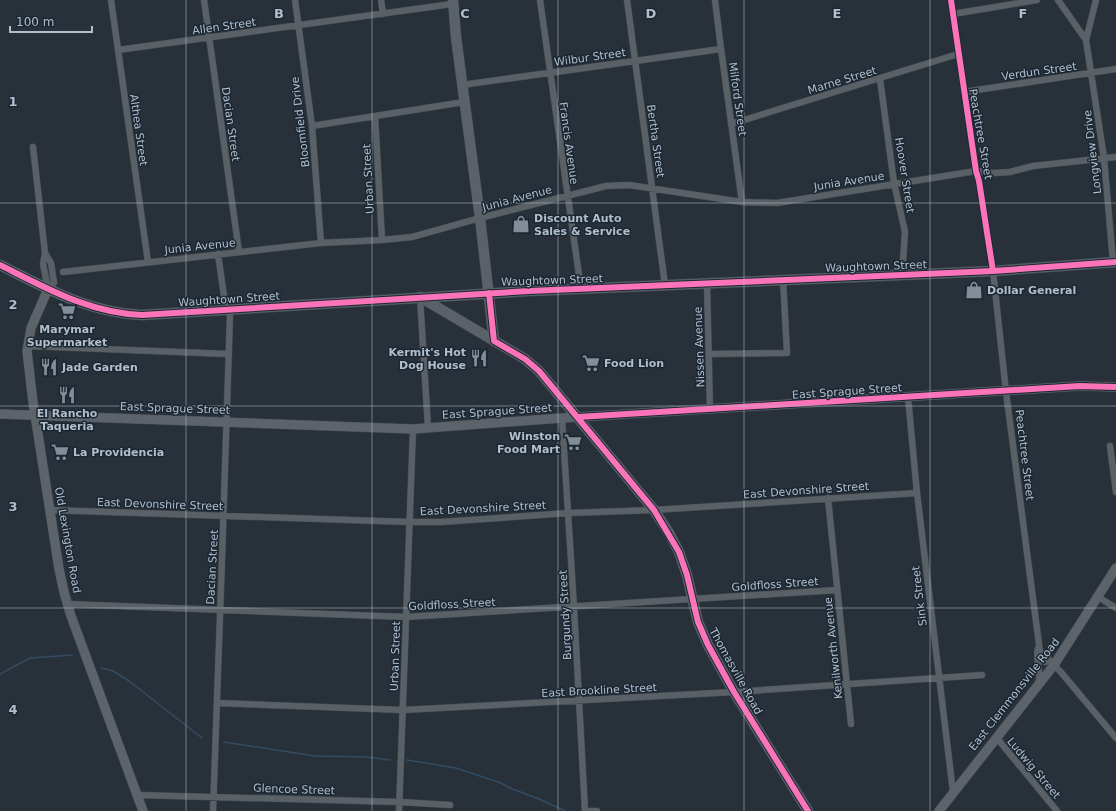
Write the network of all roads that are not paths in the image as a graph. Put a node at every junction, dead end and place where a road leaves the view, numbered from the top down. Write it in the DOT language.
graph roads {
  1 [pos="111,0"];
  2 [pos="204,0"];
  3 [pos="295,0"];
  4 [pos="381,0"];
  5 [pos="540,0"];
  6 [pos="627,0"];
  7 [pos="715,0"];
  8 [pos="951,0"];
  9 [pos="1037,0"];
  10 [pos="1058,0"];
  11 [pos="1096,0"];
  12 [pos="453,2"];
  13 [pos="383,14"];
  14 [pos="953,14"];
  15 [pos="298,25"];
  16 [pos="209,38"];
  17 [pos="1086,40"];
  18 [pos="721,49"];
  19 [pos="118,50"];
  20 [pos="958,54"];
  21 [pos="634,60"];
  22 [pos="1116,69"];
  23 [pos="549,73"];
  24 [pos="1092,73"];
  25 [pos="880,79"];
  26 [pos="462,85"];
  27 [pos="964,92"];
  28 [pos="464,102"];
  29 [pos="375,116"];
  30 [pos="731,124"];
  31 [pos="312,126"];
  32 [pos="32,147"];
  33 [pos="1116,156"];
  34 [pos="1104,158"];
  35 [pos="976,171"];
  36 [pos="894,183"];
  37 [pos="652,188"];
  38 [pos="566,196"];
  39 [pos="742,202"];
  40 [pos="480,218"];
  41 [pos="382,240"];
  42 [pos="322,243"];
  43 [pos="239,252"];
  44 [pos="218,254"];
  45 [pos="148,262"];
  46 [pos="1115,262"];
  47 [pos="0,265"];
  48 [pos="993,271"];
  49 [pos="63,272"];
  50 [pos="902,275"];
  51 [pos="782,280"];
  52 [pos="707,283"];
  53 [pos="665,285"];
  54 [pos="48,289"];
  55 [pos="581,289"];
  56 [pos="489,293"];
  57 [pos="420,297"];
  58 [pos="227,309"];
  59 [pos="494,341"];
  60 [pos="28,346"];
  61 [pos="228,354"];
  62 [pos="710,354"];
  63 [pos="1116,387"];
  64 [pos="1006,392"];
  65 [pos="908,397"];
  66 [pos="710,410"];
  67 [pos="0,414"];
  68 [pos="35,415"];
  69 [pos="578,417"];
  70 [pos="562,418"];
  71 [pos="226,422"];
  72 [pos="428,428"];
  73 [pos="413,429"];
  74 [pos="1110,446"];
  75 [pos="1116,492"];
  76 [pos="917,493"];
  77 [pos="828,498"];
  78 [pos="50,510"];
  79 [pos="654,510"];
  80 [pos="569,513"];
  81 [pos="224,516"];
  82 [pos="409,522"];
  83 [pos="1116,568"];
  84 [pos="837,590"];
  85 [pos="1098,597"];
  86 [pos="693,600"];
  87 [pos="67,604"];
  88 [pos="574,607"];
  89 [pos="1116,608"];
  90 [pos="220,610"];
  91 [pos="406,617"];
  92 [pos="1039,645"];
  93 [pos="1052,663"];
  94 [pos="982,675"];
  95 [pos="939,678"];
  96 [pos="847,684"];
  97 [pos="1038,686"];
  98 [pos="734,692"];
  99 [pos="580,701"];
  100 [pos="216,703"];
  101 [pos="403,710"];
  102 [pos="851,724"];
  103 [pos="996,737"];
  104 [pos="1116,738"];
  105 [pos="953,792"];
  106 [pos="137,795"];
  107 [pos="213,797"];
  108 [pos="400,802"];
  109 [pos="450,805"];
  110 [pos="940,810"];
  111 [pos="143,811"];
  112 [pos="213,811"];
  113 [pos="399,811"];
  114 [pos="585,811"];
  115 [pos="597,811"];
  116 [pos="808,811"];
  117 [pos="1057,811"];
  1 -- 19 [label="street, Althea Street"];
  2 -- 16 [label="street, Dacian Street"];
  3 -- 15 [label="street, Bloomfield Drive"];
  4 -- 13 [label="street"];
  5 -- 23 [label="street, Francis Avenue"];
  6 -- 21 [label="street, Bertha Street"];
  7 -- 18 [label="street, Milford Street"];
  8 -- 14 [label="street, Peachtree Street"];
  9 -- 14 [label="street"];
  10 -- 17 [label="street, Longview Drive"];
  11 -- 17 [label="street"];
  12 -- 13 [label="street, Allen Street"];
  12 -- 26 [label="main road"];
  13 -- 15 [label="street, Allen Street"];
  14 -- 20 [label="street, Peachtree Street"];
  15 -- 16 [label="street, Allen Street"];
  15 -- 31 [label="street, Bloomfield Drive"];
  16 -- 19 [label="street, Allen Street"];
  16 -- 43 [label="street, Dacian Street"];
  17 -- 24 [label="street, Longview Drive"];
  18 -- 21 [label="street, Wilbur Street"];
  18 -- 30 [label="street, Milford Street"];
  19 -- 45 [label="street, Althea Street"];
  20 -- 25 [label="street, Marne Street"];
  20 -- 27 [label="street, Peachtree Street"];
  21 -- 23 [label="street, Wilbur Street"];
  21 -- 37 [label="street, Bertha Street"];
  22 -- 24 [label="street, Verdun Street"];
  23 -- 26 [label="street, Wilbur Street"];
  23 -- 38 [label="street, Francis Avenue"];
  24 -- 27 [label="street, Verdun Street"];
  24 -- 34 [label="street, Longview Drive"];
  25 -- 30 [label="street, Marne Street"];
  25 -- 36 [label="street, Hoover Street"];
  26 -- 28 [label="main road"];
  27 -- 35 [label="street, Peachtree Street"];
  28 -- 29 [label="street"];
  28 -- 40 [label="main road"];
  29 -- 31 [label="street"];
  29 -- 41 [label="street, Urban Street"];
  30 -- 39 [label="street, Milford Street"];
  31 -- 42 [label="street, Bloomfield Drive"];
  32 -- 54 [label="street"];
  33 -- 34 [label="street, Junia Avenue"];
  34 -- 35 [label="street, Junia Avenue"];
  34 -- 46 [label="street, Longview Drive"];
  35 -- 36 [label="street, Junia Avenue"];
  35 -- 48 [label="street, Peachtree Street"];
  36 -- 39 [label="street, Junia Avenue"];
  36 -- 50 [label="street, Hoover Street"];
  37 -- 38 [label="street, Junia Avenue"];
  37 -- 39 [label="street, Junia Avenue"];
  37 -- 53 [label="street, Bertha Street"];
  38 -- 40 [label="street, Junia Avenue"];
  38 -- 55 [label="street, Francis Avenue"];
  40 -- 41 [label="street, Junia Avenue"];
  40 -- 56 [label="main road"];
  41 -- 42 [label="street, Junia Avenue"];
  42 -- 43 [label="street, Junia Avenue"];
  43 -- 44 [label="street, Junia Avenue"];
  44 -- 45 [label="street, Junia Avenue"];
  44 -- 58 [label="street, Dacian Street"];
  45 -- 49 [label="street, Junia Avenue"];
  46 -- 48 [label="main road, Waughtown Street"];
  47 -- 54 [label="main road, Waughtown Street"];
  48 -- 50 [label="main road, Waughtown Street"];
  48 -- 64 [label="street, Peachtree Street"];
  50 -- 51 [label="main road, Waughtown Street"];
  51 -- 52 [label="main road, Waughtown Street"];
  51 -- 62 [label="street"];
  52 -- 53 [label="main road, Waughtown Street"];
  52 -- 62 [label="street, Nissen Avenue"];
  53 -- 55 [label="main road, Waughtown Street"];
  54 -- 58 [label="main road, Waughtown Street"];
  54 -- 60 [label="street, Old Lexington Road"];
  55 -- 56 [label="main road, Waughtown Street"];
  56 -- 57 [label="main road, Waughtown Street"];
  56 -- 59 [label="main road"];
  57 -- 58 [label="main road, Waughtown Street"];
  57 -- 59 [label="main road, Thomasville Road"];
  57 -- 72 [label="street"];
  58 -- 61 [label="street, Dacian Street"];
  59 -- 69 [label="main road, Thomasville Road"];
  60 -- 61 [label="street"];
  60 -- 68 [label="street, Old Lexington Road"];
  61 -- 71 [label="street, Dacian Street"];
  62 -- 66 [label="street, Nissen Avenue"];
  63 -- 64 [label="street, East Sprague Street"];
  64 -- 65 [label="street, East Sprague Street"];
  64 -- 92 [label="street, Peachtree Street"];
  65 -- 66 [label="street, East Sprague Street"];
  65 -- 76 [label="street, Sink Street"];
  66 -- 69 [label="street, East Sprague Street"];
  67 -- 68 [label="street, East Sprague Street"];
  68 -- 71 [label="street, East Sprague Street"];
  68 -- 78 [label="street, Old Lexington Road"];
  69 -- 70 [label="street, East Sprague Street"];
  69 -- 79 [label="main road, Thomasville Road"];
  70 -- 72 [label="street, East Sprague Street"];
  70 -- 80 [label="street, Burgundy Street"];
  71 -- 73 [label="street, East Sprague Street"];
  71 -- 81 [label="street, Dacian Street"];
  72 -- 73 [label="street, East Sprague Street"];
  73 -- 82 [label="street, Urban Street"];
  74 -- 75 [label="street"];
  76 -- 77 [label="street, East Devonshire Street"];
  76 -- 95 [label="street, Sink Street"];
  77 -- 79 [label="street, East Devonshire Street"];
  77 -- 84 [label="street, Kenilworth Avenue"];
  78 -- 81 [label="street, East Devonshire Street"];
  78 -- 87 [label="street, Old Lexington Road"];
  79 -- 80 [label="street, East Devonshire Street"];
  79 -- 86 [label="main road, Thomasville Road"];
  80 -- 82 [label="street, East Devonshire Street"];
  80 -- 88 [label="street, Burgundy Street"];
  81 -- 82 [label="street, East Devonshire Street"];
  81 -- 90 [label="street, Dacian Street"];
  82 -- 91 [label="street, Urban Street"];
  83 -- 85 [label="street, East Clemmonsville Road"];
  84 -- 86 [label="street, Goldfloss Street"];
  84 -- 96 [label="street, Kenilworth Avenue"];
  85 -- 89 [label="street"];
  85 -- 93 [label="street, East Clemmonsville Road"];
  86 -- 88 [label="street, Goldfloss Street"];
  86 -- 98 [label="main road, Thomasville Road"];
  87 -- 90 [label="street, Goldfloss Street"];
  87 -- 106 [label="street, Old Lexington Road"];
  88 -- 91 [label="street, Goldfloss Street"];
  88 -- 99 [label="street, Burgundy Street"];
  90 -- 91 [label="street, Goldfloss Street"];
  90 -- 100 [label="street, Dacian Street"];
  91 -- 101 [label="street, Urban Street"];
  92 -- 93 [label="street, Peachtree Street"];
  92 -- 97 [label="street"];
  93 -- 97 [label="street, East Clemmonsville Road"];
  93 -- 104 [label="street, Peachtree Street"];
  94 -- 95 [label="street, East Brookline Street"];
  95 -- 96 [label="street, East Brookline Street"];
  95 -- 105 [label="street, Sink Street"];
  96 -- 98 [label="street, East Brookline Street"];
  96 -- 102 [label="street, Kenilworth Avenue"];
  97 -- 103 [label="street, East Clemmonsville Road"];
  98 -- 99 [label="street, East Brookline Street"];
  98 -- 116 [label="main road, Thomasville Road"];
  99 -- 101 [label="street, East Brookline Street"];
  99 -- 114 [label="street, Burgundy Street"];
  100 -- 101 [label="street, East Brookline Street"];
  100 -- 107 [label="street, Dacian Street"];
  101 -- 108 [label="street, Urban Street"];
  103 -- 105 [label="street, East Clemmonsville Road"];
  103 -- 117 [label="street, Ludwig Street"];
  105 -- 110 [label="street, East Clemmonsville Road"];
  106 -- 107 [label="street, Glencoe Street"];
  106 -- 111 [label="street, Old Lexington Road"];
  107 -- 108 [label="street, Glencoe Street"];
  107 -- 112 [label="street, Dacian Street"];
  108 -- 109 [label="street, Glencoe Street"];
  108 -- 113 [label="street, Urban Street"];
  114 -- 115 [label="street"];
}
